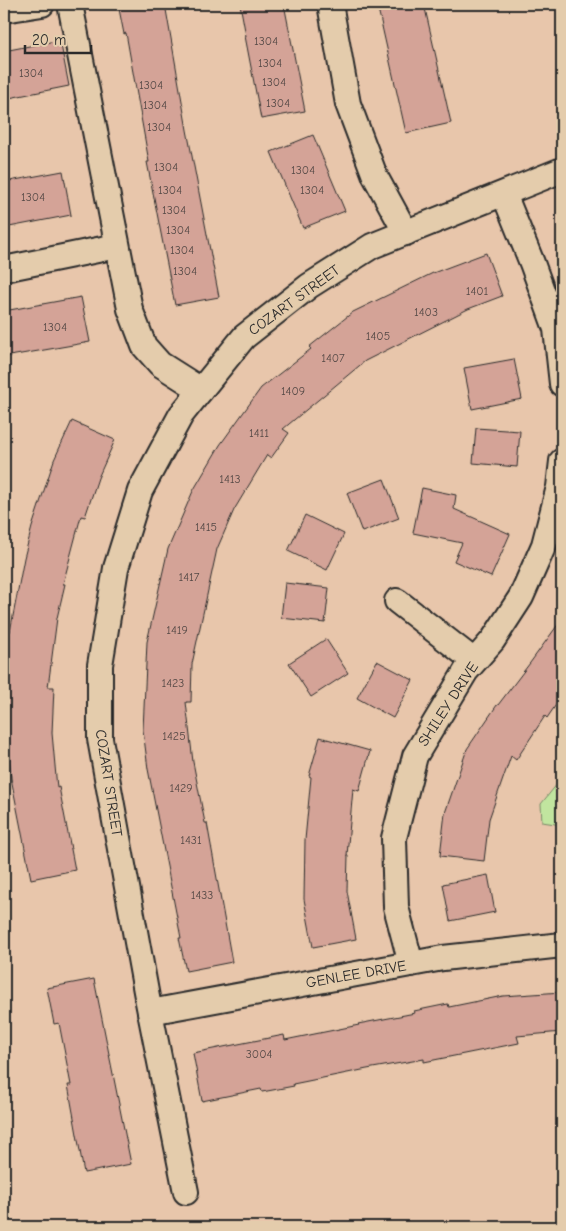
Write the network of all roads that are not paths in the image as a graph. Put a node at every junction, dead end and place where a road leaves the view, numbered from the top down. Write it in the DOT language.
graph roads {
  1 [pos="42,4"];
  2 [pos="70,4"];
  3 [pos="330,4"];
  4 [pos="4,10"];
  5 [pos="562,170"];
  6 [pos="504,194"];
  7 [pos="406,233"];
  8 [pos="118,246"];
  9 [pos="4,269"];
  10 [pos="562,384"];
  11 [pos="201,390"];
  12 [pos="562,461"];
  13 [pos="397,601"];
  14 [pos="474,662"];
  15 [pos="562,945"];
  16 [pos="411,964"];
  17 [pos="150,1012"];
  18 [pos="186,1192"];
  1 -- 4 [label="street"];
  2 -- 8 [label="street"];
  3 -- 7 [label="street"];
  5 -- 6 [label="street, COZART STREET"];
  6 -- 7 [label="street, COZART STREET"];
  6 -- 10 [label="street"];
  7 -- 11 [label="street, COZART STREET"];
  8 -- 9 [label="street"];
  8 -- 11 [label="street"];
  11 -- 17 [label="street, COZART STREET"];
  12 -- 14 [label="street, SHILEY DRIVE"];
  13 -- 14 [label="street"];
  14 -- 16 [label="street, SHILEY DRIVE"];
  15 -- 16 [label="street, GENLEE DRIVE"];
  16 -- 17 [label="street, GENLEE DRIVE"];
  17 -- 18 [label="street, COZART STREET"];
}
